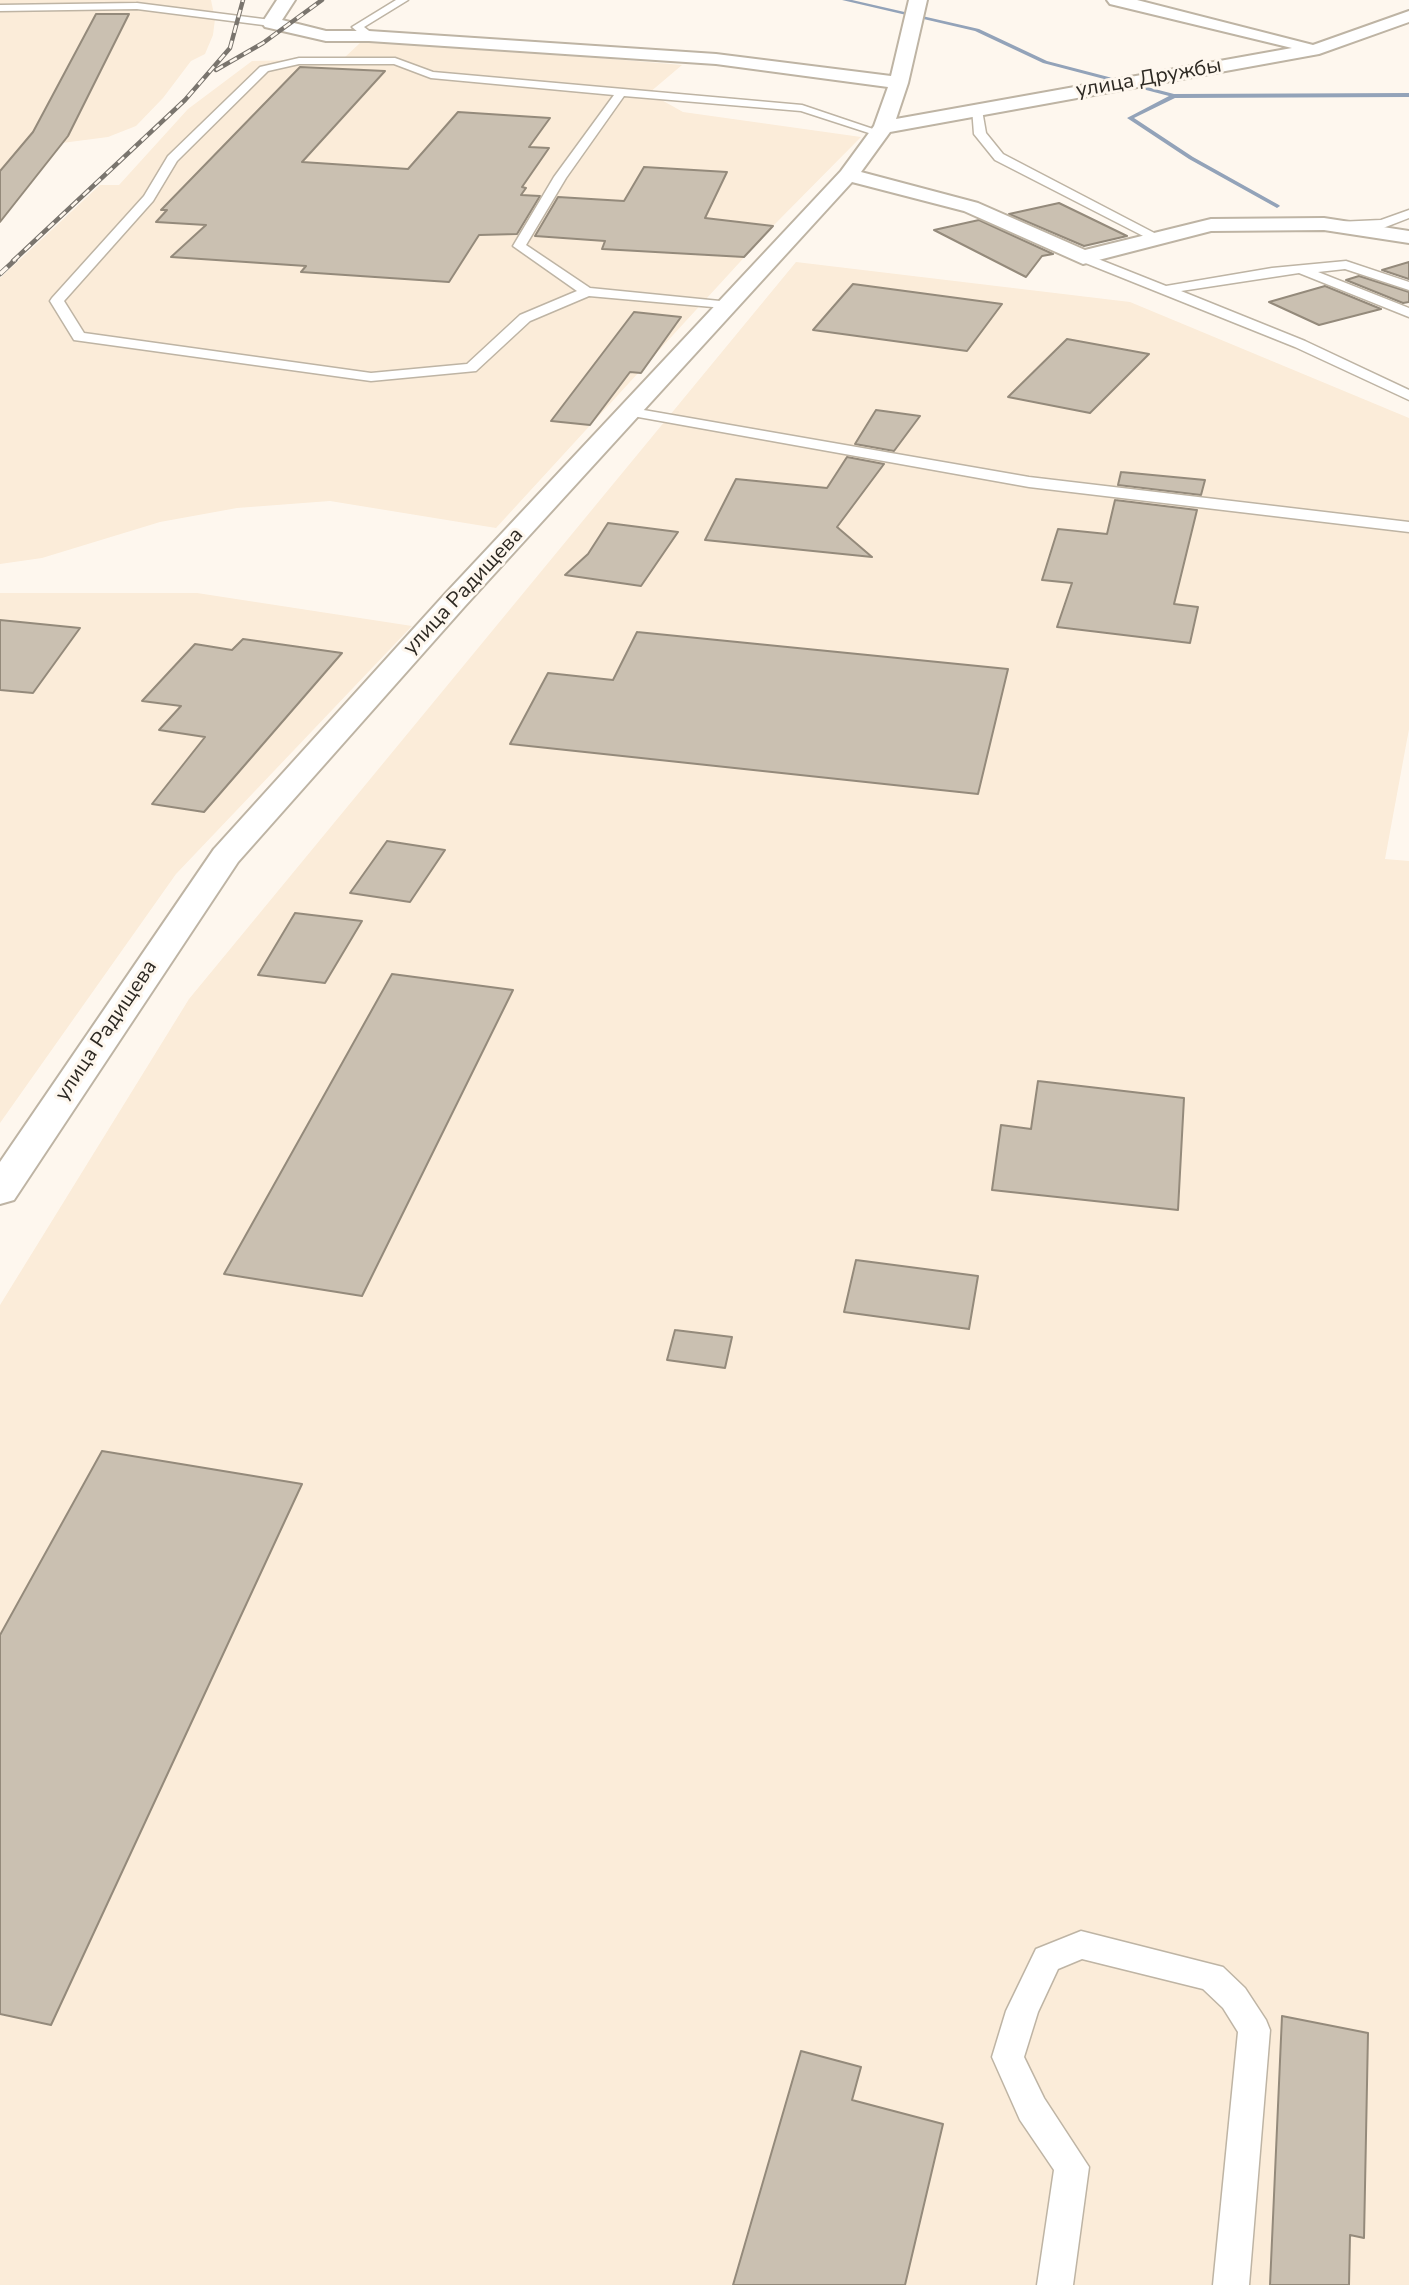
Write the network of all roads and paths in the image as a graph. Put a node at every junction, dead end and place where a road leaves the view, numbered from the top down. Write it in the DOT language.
graph roads {
  1 [pos="286,0"];
  2 [pos="403,0"];
  3 [pos="918,0"];
  4 [pos="1116,0"];
  5 [pos="0,8"];
  6 [pos="1409,16"];
  7 [pos="271,23"];
  8 [pos="369,36"];
  9 [pos="1319,49"];
  10 [pos="899,83"];
  11 [pos="622,91"];
  12 [pos="976,110"];
  13 [pos="882,130"];
  14 [pos="848,175"];
  15 [pos="1409,214"];
  16 [pos="1335,226"];
  17 [pos="1156,237"];
  18 [pos="1409,237"];
  19 [pos="1083,257"];
  20 [pos="1299,269"];
  21 [pos="1409,286"];
  22 [pos="1165,290"];
  23 [pos="587,292"];
  24 [pos="730,306"];
  25 [pos="1409,313"];
  26 [pos="1409,396"];
  27 [pos="632,412"];
  28 [pos="1409,527"];
  29 [pos="0,1191"];
  30 [pos="1055,2285"];
  31 [pos="1231,2285"];
  1 -- 7 [label="street"];
  2 -- 8 [label="lane"];
  3 -- 10 [label="street, улица Радищева"];
  4 -- 9 [label="street"];
  5 -- 7 [label="lane"];
  6 -- 9 [label="street, улица Дружбы"];
  7 -- 8 [label="street"];
  8 -- 10 [label="street"];
  9 -- 12 [label="street, улица Дружбы"];
  10 -- 13 [label="street, улица Радищева"];
  11 -- 13 [label="lane"];
  11 -- 23 [label="lane"];
  11 -- 23 [label="lane"];
  12 -- 13 [label="street, улица Дружбы"];
  12 -- 17 [label="lane"];
  13 -- 14 [label="street, улица Радищева"];
  14 -- 19 [label="street"];
  14 -- 24 [label="street, улица Радищева"];
  15 -- 16 [label="lane"];
  16 -- 17 [label="street"];
  16 -- 18 [label="street"];
  17 -- 19 [label="street"];
  19 -- 22 [label="lane"];
  20 -- 21 [label="lane"];
  20 -- 22 [label="lane"];
  20 -- 25 [label="lane"];
  22 -- 26 [label="lane"];
  23 -- 24 [label="lane"];
  24 -- 27 [label="street, улица Радищева"];
  27 -- 28 [label="lane"];
  27 -- 29 [label="street, улица Радищева"];
  30 -- 31 [label="lane"];
}
